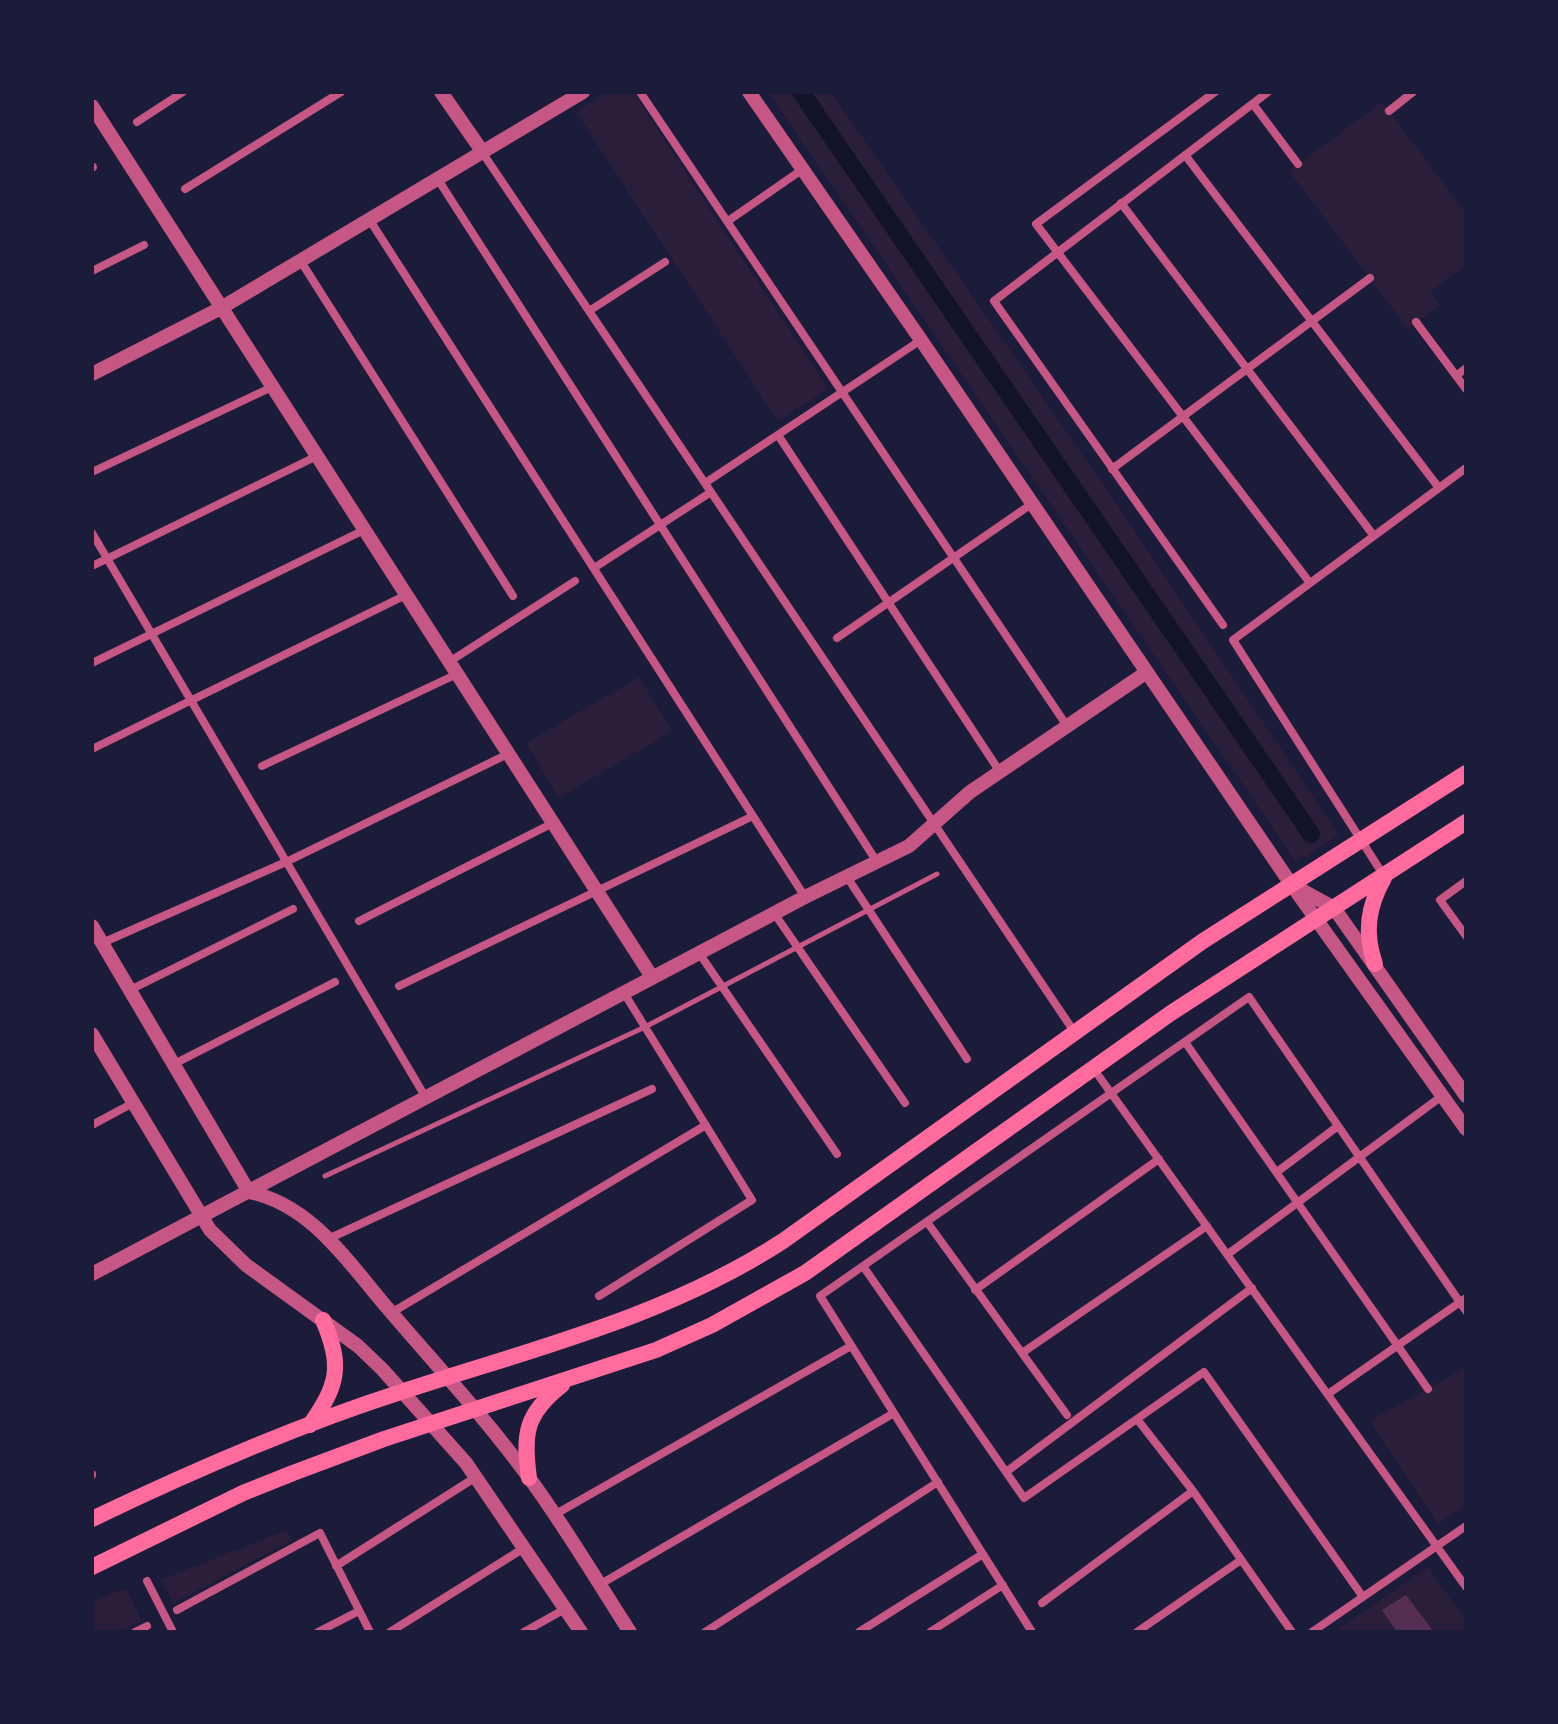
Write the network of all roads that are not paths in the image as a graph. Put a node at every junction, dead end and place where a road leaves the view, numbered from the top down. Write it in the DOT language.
graph roads {
  1 [pos="183,92"];
  2 [pos="341,92"];
  3 [pos="441,92"];
  4 [pos="583,92"];
  5 [pos="640,92"];
  6 [pos="749,92"];
  7 [pos="1215,92"];
  8 [pos="1268,92"];
  9 [pos="1413,92"];
  10 [pos="1253,104"];
  11 [pos="92,106"];
  12 [pos="1389,111"];
  13 [pos="137,122"];
  14 [pos="482,151"];
  15 [pos="1185,155"];
  16 [pos="1298,164"];
  17 [pos="803,169"];
  18 [pos="437,178"];
  19 [pos="185,189"];
  20 [pos="1121,203"];
  21 [pos="369,219"];
  22 [pos="728,221"];
  23 [pos="144,245"];
  24 [pos="1057,252"];
  25 [pos="300,260"];
  26 [pos="665,262"];
  27 [pos="92,271"];
  28 [pos="1370,278"];
  29 [pos="221,308"];
  30 [pos="589,311"];
  31 [pos="1312,321"];
  32 [pos="1416,322"];
  33 [pos="921,340"];
  34 [pos="1466,368"];
  35 [pos="1247,369"];
  36 [pos="92,374"];
  37 [pos="1456,376"];
  38 [pos="272,387"];
  39 [pos="1466,389"];
  40 [pos="842,392"];
  41 [pos="1183,417"];
  42 [pos="778,435"];
  43 [pos="317,456"];
  44 [pos="1466,468"];
  45 [pos="1112,469"];
  46 [pos="92,472"];
  47 [pos="705,483"];
  48 [pos="1439,488"];
  49 [pos="711,492"];
  50 [pos="1033,503"];
  51 [pos="661,525"];
  52 [pos="364,530"];
  53 [pos="92,533"];
  54 [pos="1374,536"];
  55 [pos="107,558"];
  56 [pos="954,558"];
  57 [pos="92,566"];
  58 [pos="594,568"];
  59 [pos="575,581"];
  60 [pos="1310,583"];
  61 [pos="406,595"];
  62 [pos="513,596"];
  63 [pos="889,602"];
  64 [pos="1223,625"];
  65 [pos="152,634"];
  66 [pos="837,638"];
  67 [pos="92,663"];
  68 [pos="453,668"];
  69 [pos="1147,672"];
  70 [pos="191,701"];
  71 [pos="1067,726"];
  72 [pos="92,749"];
  73 [pos="508,754"];
  74 [pos="262,766"];
  75 [pos="1000,772"];
  76 [pos="1466,773"];
  77 [pos="753,816"];
  78 [pos="1466,822"];
  79 [pos="553,823"];
  80 [pos="935,823"];
  81 [pos="1361,840"];
  82 [pos="286,862"];
  83 [pos="877,862"];
  84 [pos="937,874"];
  85 [pos="847,877"];
  86 [pos="1384,877"];
  87 [pos="1466,881"];
  88 [pos="1291,884"];
  89 [pos="597,891"];
  90 [pos="805,897"];
  91 [pos="1334,908"];
  92 [pos="293,909"];
  93 [pos="869,910"];
  94 [pos="774,913"];
  95 [pos="1316,919"];
  96 [pos="359,921"];
  97 [pos="92,926"];
  98 [pos="1466,936"];
  99 [pos="102,943"];
  100 [pos="797,947"];
  101 [pos="699,953"];
  102 [pos="1375,964"];
  103 [pos="652,977"];
  104 [pos="335,982"];
  105 [pos="399,986"];
  106 [pos="722,986"];
  107 [pos="130,990"];
  108 [pos="624,993"];
  109 [pos="645,1027"];
  110 [pos="1075,1033"];
  111 [pos="92,1034"];
  112 [pos="1185,1042"];
  113 [pos="967,1059"];
  114 [pos="174,1064"];
  115 [pos="1093,1068"];
  116 [pos="652,1089"];
  117 [pos="1111,1093"];
  118 [pos="1442,1096"];
  119 [pos="1466,1096"];
  120 [pos="426,1098"];
  121 [pos="133,1103"];
  122 [pos="905,1103"];
  123 [pos="92,1125"];
  124 [pos="706,1125"];
  125 [pos="1338,1126"];
  126 [pos="1466,1129"];
  127 [pos="837,1154"];
  128 [pos="1359,1157"];
  129 [pos="1159,1159"];
  130 [pos="1277,1172"];
  131 [pos="325,1176"];
  132 [pos="249,1192"];
  133 [pos="1298,1202"];
  134 [pos="201,1218"];
  135 [pos="927,1222"];
  136 [pos="1207,1226"];
  137 [pos="328,1239"];
  138 [pos="1228,1254"];
  139 [pos="863,1266"];
  140 [pos="92,1274"];
  141 [pos="1252,1288"];
  142 [pos="975,1290"];
  143 [pos="599,1296"];
  144 [pos="1463,1300"];
  145 [pos="1466,1311"];
  146 [pos="391,1313"];
  147 [pos="323,1320"];
  148 [pos="851,1346"];
  149 [pos="1398,1346"];
  150 [pos="1022,1353"];
  151 [pos="446,1377"];
  152 [pos="570,1379"];
  153 [pos="1428,1389"];
  154 [pos="403,1391"];
  155 [pos="1328,1394"];
  156 [pos="473,1410"];
  157 [pos="894,1413"];
  158 [pos="1067,1415"];
  159 [pos="1137,1419"];
  160 [pos="432,1423"];
  161 [pos="310,1425"];
  162 [pos="1006,1472"];
  163 [pos="476,1477"];
  164 [pos="529,1478"];
  165 [pos="938,1482"];
  166 [pos="1193,1491"];
  167 [pos="554,1515"];
  168 [pos="92,1519"];
  169 [pos="1466,1526"];
  170 [pos="1438,1545"];
  171 [pos="524,1548"];
  172 [pos="983,1554"];
  173 [pos="1241,1560"];
  174 [pos="336,1566"];
  175 [pos="92,1567"];
  176 [pos="147,1581"];
  177 [pos="599,1585"];
  178 [pos="1003,1585"];
  179 [pos="1466,1587"];
  180 [pos="1363,1597"];
  181 [pos="1042,1603"];
  182 [pos="565,1609"];
  183 [pos="177,1610"];
  184 [pos="359,1611"];
  185 [pos="147,1626"];
  186 [pos="135,1632"];
  187 [pos="173,1632"];
  188 [pos="318,1632"];
  189 [pos="370,1632"];
  190 [pos="390,1632"];
  191 [pos="524,1632"];
  192 [pos="581,1632"];
  193 [pos="630,1632"];
  194 [pos="705,1632"];
  195 [pos="859,1632"];
  196 [pos="930,1632"];
  197 [pos="1032,1632"];
  198 [pos="1137,1632"];
  199 [pos="1292,1632"];
  200 [pos="1312,1632"];
  1 -- 13 [label="street"];
  2 -- 19 [label="street"];
  3 -- 14 [label="street"];
  4 -- 14 [label="street"];
  5 -- 22 [label="street"];
  6 -- 17 [label="street"];
  7 -- 24 [label="street"];
  8 -- 10 [label="street"];
  9 -- 12 [label="street"];
  10 -- 15 [label="street"];
  10 -- 16 [label="street"];
  11 -- 29 [label="street"];
  14 -- 18 [label="street"];
  14 -- 30 [label="street"];
  15 -- 20 [label="street"];
  15 -- 31 [label="street"];
  17 -- 22 [label="street"];
  17 -- 33 [label="street"];
  18 -- 21 [label="street"];
  18 -- 51 [label="street"];
  20 -- 24 [label="street"];
  20 -- 35 [label="street"];
  21 -- 25 [label="street"];
  21 -- 58 [label="street"];
  22 -- 40 [label="street"];
  23 -- 27 [label="street"];
  24 -- 41 [label="street"];
  24 -- 45 [label="street"];
  25 -- 29 [label="street"];
  25 -- 62 [label="street"];
  26 -- 30 [label="street"];
  28 -- 31 [label="street"];
  29 -- 36 [label="street"];
  29 -- 38 [label="street"];
  30 -- 47 [label="street"];
  31 -- 35 [label="street"];
  31 -- 48 [label="street"];
  32 -- 37 [label="street"];
  33 -- 40 [label="street"];
  33 -- 50 [label="street"];
  34 -- 37 [label="street"];
  35 -- 41 [label="street"];
  35 -- 54 [label="street"];
  37 -- 39 [label="street"];
  38 -- 43 [label="street"];
  38 -- 46 [label="street"];
  40 -- 42 [label="street"];
  40 -- 56 [label="street"];
  41 -- 45 [label="street"];
  41 -- 60 [label="street"];
  42 -- 47 [label="street"];
  42 -- 63 [label="street"];
  43 -- 52 [label="street"];
  43 -- 55 [label="street"];
  44 -- 48 [label="street"];
  45 -- 64 [label="street"];
  47 -- 49 [label="street"];
  48 -- 54 [label="street"];
  49 -- 51 [label="street"];
  49 -- 80 [label="street"];
  50 -- 56 [label="street"];
  50 -- 69 [label="street"];
  51 -- 58 [label="street"];
  51 -- 83 [label="street"];
  52 -- 61 [label="street"];
  52 -- 65 [label="street"];
  53 -- 55 [label="street"];
  54 -- 60 [label="street"];
  55 -- 57 [label="street"];
  55 -- 65 [label="street"];
  56 -- 63 [label="street"];
  56 -- 71 [label="street"];
  58 -- 77 [label="street"];
  59 -- 68 [label="street"];
  60 -- 81 [label="street"];
  61 -- 68 [label="street"];
  61 -- 70 [label="street"];
  63 -- 66 [label="street"];
  63 -- 75 [label="street"];
  65 -- 67 [label="street"];
  65 -- 70 [label="street"];
  68 -- 73 [label="street"];
  68 -- 74 [label="street"];
  69 -- 71 [label="street"];
  69 -- 88 [label="street"];
  70 -- 72 [label="street"];
  70 -- 82 [label="street"];
  71 -- 75 [label="street"];
  73 -- 79 [label="street"];
  73 -- 82 [label="street"];
  75 -- 80 [label="street"];
  76 -- 81 [label="main road"];
  77 -- 89 [label="street"];
  77 -- 90 [label="street"];
  78 -- 86 [label="main road"];
  79 -- 89 [label="street"];
  79 -- 96 [label="street"];
  80 -- 83 [label="street"];
  80 -- 110 [label="street"];
  81 -- 86 [label="street"];
  81 -- 88 [label="main road"];
  82 -- 99 [label="street"];
  82 -- 120 [label="street"];
  83 -- 85 [label="street"];
  84 -- 93 [label="lane"];
  85 -- 90 [label="street"];
  85 -- 93 [label="street"];
  86 -- 91 [label="main road"];
  86 -- 102 [label="main road"];
  87 -- 98 [label="street"];
  88 -- 91 [label="street"];
  88 -- 95 [label="street"];
  88 -- 110 [label="main road"];
  89 -- 103 [label="street"];
  89 -- 105 [label="street"];
  90 -- 94 [label="street"];
  91 -- 95 [label="main road"];
  91 -- 102 [label="street"];
  92 -- 107 [label="street"];
  93 -- 100 [label="lane"];
  93 -- 113 [label="street"];
  94 -- 100 [label="street"];
  94 -- 101 [label="street"];
  95 -- 115 [label="main road"];
  95 -- 118 [label="street"];
  97 -- 99 [label="street"];
  99 -- 107 [label="street"];
  100 -- 106 [label="lane"];
  100 -- 122 [label="street"];
  101 -- 103 [label="street"];
  101 -- 106 [label="street"];
  102 -- 119 [label="street"];
  103 -- 108 [label="street"];
  104 -- 114 [label="street"];
  106 -- 109 [label="lane"];
  106 -- 127 [label="street"];
  107 -- 114 [label="street"];
  108 -- 109 [label="street"];
  108 -- 120 [label="street"];
  109 -- 124 [label="street"];
  109 -- 131 [label="lane"];
  110 -- 151 [label="main road"];
  111 -- 121 [label="street"];
  112 -- 117 [label="street"];
  112 -- 125 [label="street"];
  112 -- 130 [label="street"];
  114 -- 132 [label="street"];
  115 -- 117 [label="street"];
  115 -- 152 [label="main road"];
  116 -- 137 [label="street"];
  117 -- 129 [label="street"];
  117 -- 135 [label="street"];
  118 -- 126 [label="street"];
  118 -- 128 [label="street"];
  120 -- 132 [label="street"];
  121 -- 123 [label="street"];
  121 -- 134 [label="street"];
  124 -- 143 [label="street"];
  124 -- 146 [label="street"];
  125 -- 128 [label="street"];
  125 -- 130 [label="street"];
  128 -- 133 [label="street"];
  128 -- 144 [label="street"];
  129 -- 136 [label="street"];
  129 -- 142 [label="street"];
  130 -- 133 [label="street"];
  132 -- 134 [label="street"];
  132 -- 137 [label="street"];
  133 -- 138 [label="street"];
  133 -- 149 [label="street"];
  134 -- 140 [label="street"];
  134 -- 147 [label="street"];
  135 -- 139 [label="street"];
  135 -- 142 [label="street"];
  136 -- 138 [label="street"];
  136 -- 150 [label="street"];
  137 -- 146 [label="street"];
  138 -- 141 [label="street"];
  139 -- 148 [label="street"];
  139 -- 162 [label="street"];
  141 -- 155 [label="street"];
  141 -- 162 [label="street"];
  142 -- 150 [label="street"];
  144 -- 145 [label="street"];
  144 -- 149 [label="street"];
  146 -- 151 [label="street"];
  147 -- 154 [label="street"];
  147 -- 161 [label="main road"];
  148 -- 157 [label="street"];
  148 -- 167 [label="street"];
  149 -- 153 [label="street"];
  149 -- 155 [label="street"];
  150 -- 158 [label="street"];
  151 -- 154 [label="main road"];
  151 -- 156 [label="street"];
  152 -- 156 [label="main road"];
  152 -- 164 [label="main road"];
  154 -- 160 [label="street"];
  154 -- 161 [label="main road"];
  155 -- 170 [label="street"];
  156 -- 160 [label="main road"];
  156 -- 164 [label="street"];
  157 -- 165 [label="street"];
  157 -- 177 [label="street"];
  159 -- 162 [label="street"];
  159 -- 166 [label="street"];
  159 -- 180 [label="street"];
  160 -- 163 [label="street"];
  160 -- 175 [label="main road"];
  161 -- 168 [label="main road"];
  163 -- 171 [label="street"];
  163 -- 174 [label="street"];
  164 -- 167 [label="street"];
  165 -- 172 [label="street"];
  165 -- 194 [label="street"];
  166 -- 173 [label="street"];
  166 -- 181 [label="street"];
  167 -- 177 [label="street"];
  169 -- 170 [label="street"];
  170 -- 179 [label="street"];
  170 -- 180 [label="street"];
  171 -- 182 [label="street"];
  171 -- 190 [label="street"];
  172 -- 178 [label="street"];
  172 -- 195 [label="street"];
  173 -- 198 [label="street"];
  173 -- 199 [label="street"];
  174 -- 183 [label="street"];
  174 -- 184 [label="street"];
  176 -- 187 [label="street"];
  177 -- 193 [label="street"];
  178 -- 196 [label="street"];
  178 -- 197 [label="street"];
  180 -- 200 [label="street"];
  182 -- 191 [label="street"];
  182 -- 192 [label="street"];
  184 -- 188 [label="street"];
  184 -- 189 [label="street"];
  185 -- 186 [label="street"];
}
